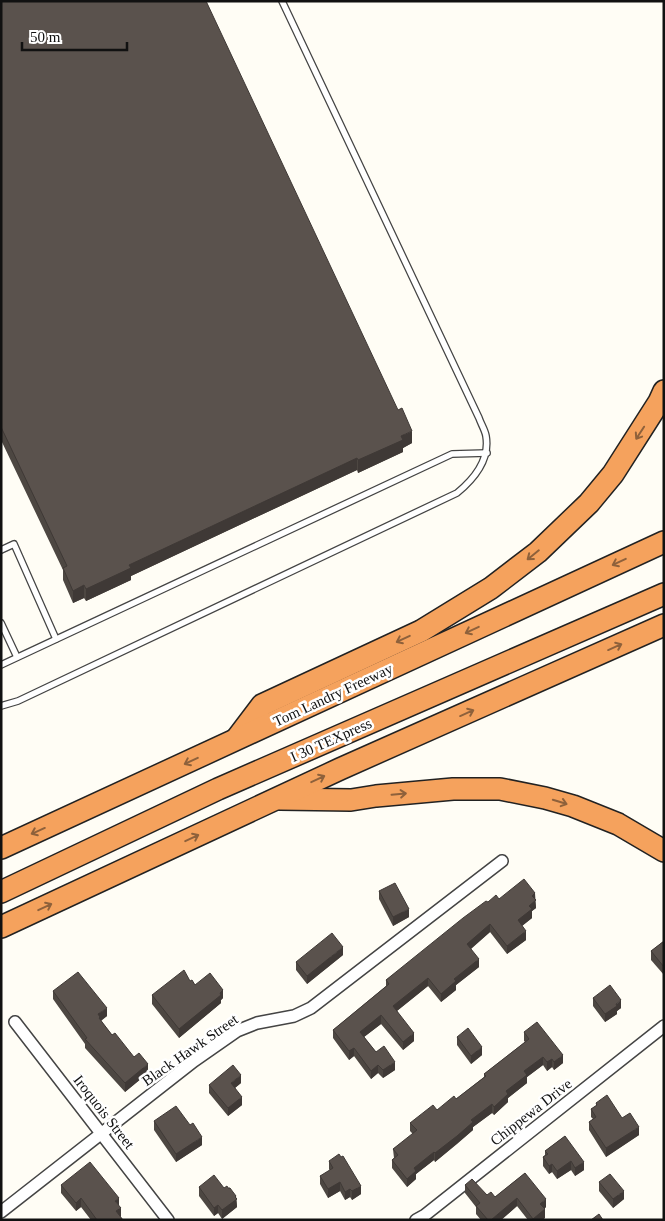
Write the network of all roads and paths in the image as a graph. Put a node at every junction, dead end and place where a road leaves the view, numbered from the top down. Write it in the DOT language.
graph roads {
  1 [pos="282,1"];
  2 [pos="664,391"];
  3 [pos="487,453"];
  4 [pos="664,542"];
  5 [pos="1,550"];
  6 [pos="664,594"];
  7 [pos="1,623"];
  8 [pos="664,625"];
  9 [pos="56,639"];
  10 [pos="17,657"];
  11 [pos="1,665"];
  12 [pos="1,706"];
  13 [pos="236,740"];
  14 [pos="274,799"];
  15 [pos="1,848"];
  16 [pos="664,851"];
  17 [pos="502,861"];
  18 [pos="1,892"];
  19 [pos="1,927"];
  20 [pos="15,1022"];
  21 [pos="662,1030"];
  22 [pos="101,1133"];
  23 [pos="1,1212"];
  24 [pos="168,1220"];
  25 [pos="416,1220"];
  1 -- 3 [label="lane"];
  2 -- 13 [label="highway, one-way"];
  3 -- 9 [label="lane"];
  3 -- 12 [label="lane"];
  4 -- 13 [label="highway, Tom Landry Freeway, one-way"];
  5 -- 9 [label="lane"];
  6 -- 18 [label="highway, I 30 TEXpress"];
  7 -- 10 [label="lane"];
  14 -- 8 [label="highway, one-way"];
  9 -- 10 [label="lane"];
  10 -- 11 [label="lane"];
  13 -- 15 [label="highway, Tom Landry Freeway, one-way"];
  14 -- 16 [label="highway, one-way"];
  19 -- 14 [label="highway, one-way"];
  17 -- 22 [label="street, Black Hawk Street"];
  20 -- 22 [label="street, Iroquois Street"];
  21 -- 25 [label="street, Chippewa Drive"];
  22 -- 23 [label="street, Black Hawk Street"];
  22 -- 24 [label="street, Iroquois Street"];
}
